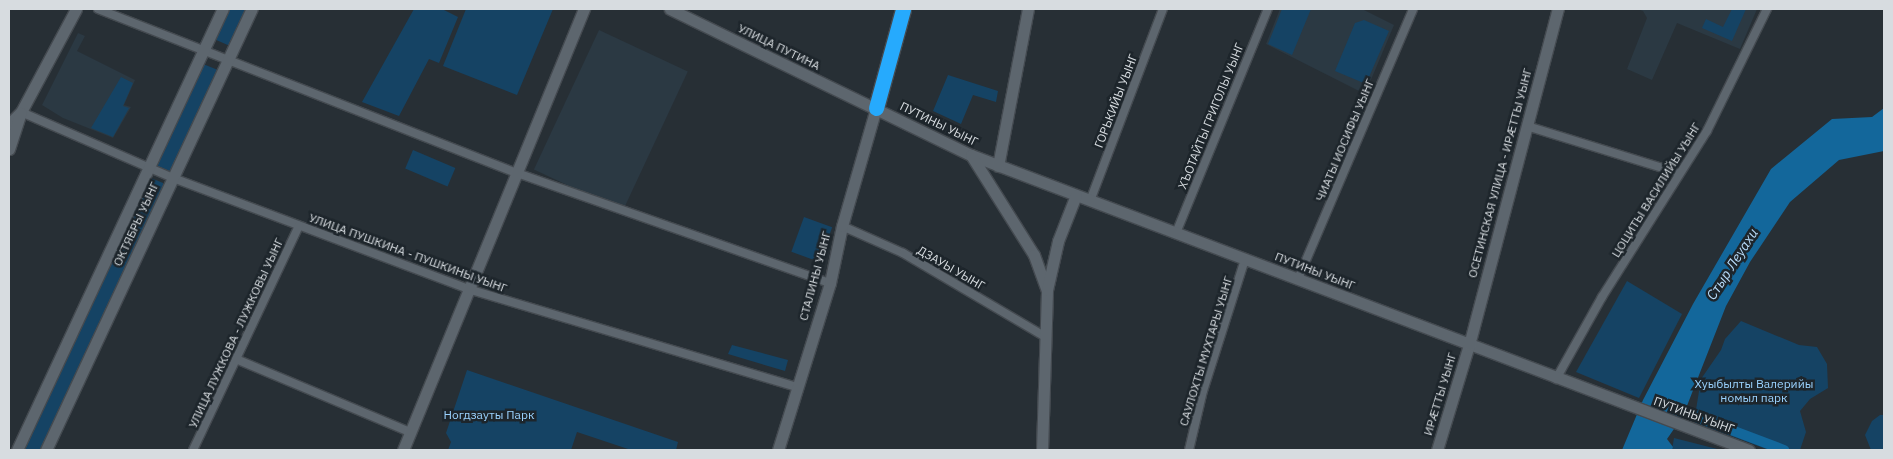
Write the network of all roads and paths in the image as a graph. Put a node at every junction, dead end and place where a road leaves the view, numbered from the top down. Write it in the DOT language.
graph roads {
  1 [pos="76,9"];
  2 [pos="98,9"];
  3 [pos="222,9"];
  4 [pos="252,9"];
  5 [pos="584,9"];
  6 [pos="670,9"];
  7 [pos="903,9"];
  8 [pos="1028,9"];
  9 [pos="1163,9"];
  10 [pos="1268,9"];
  11 [pos="1413,9"];
  12 [pos="1558,9"];
  13 [pos="1767,9"];
  14 [pos="203,51"];
  15 [pos="227,62"];
  16 [pos="876,108"];
  17 [pos="21,112"];
  18 [pos="9,124"];
  19 [pos="1527,126"];
  20 [pos="9,149"];
  21 [pos="971,155"];
  22 [pos="998,166"];
  23 [pos="148,168"];
  24 [pos="517,173"];
  25 [pos="1679,173"];
  26 [pos="172,178"];
  27 [pos="1076,195"];
  28 [pos="1090,200"];
  29 [pos="299,226"];
  30 [pos="842,226"];
  31 [pos="1176,233"];
  32 [pos="1245,259"];
  33 [pos="1298,280"];
  34 [pos="830,283"];
  35 [pos="468,289"];
  36 [pos="1047,290"];
  37 [pos="1044,336"];
  38 [pos="1469,345"];
  39 [pos="236,359"];
  40 [pos="1556,379"];
  41 [pos="797,387"];
  42 [pos="410,432"];
  43 [pos="1744,449"];
  44 [pos="17,450"];
  45 [pos="46,450"];
  46 [pos="193,450"];
  47 [pos="403,450"];
  48 [pos="778,450"];
  49 [pos="1042,450"];
  50 [pos="1189,450"];
  51 [pos="1437,450"];
  1 -- 17 [label="street"];
  2 -- 14 [label="street"];
  3 -- 14 [label="street, ОКТЯБРЫ УЫНГ"];
  4 -- 15 [label="street, ОКТЯБРЫ УЫНГ"];
  5 -- 24 [label="street"];
  6 -- 16 [label="street, УЛИЦА ПУТИНА"];
  7 -- 16 [label="highway"];
  8 -- 22 [label="street"];
  9 -- 28 [label="street, ГОРЬКИЙЫ УЫНГ"];
  10 -- 31 [label="street, ХЪОТАЙТЫ ГРИГОЛЫ УЫНГ"];
  11 -- 33 [label="street, ЧИАТЫ ИОСИФЫ УЫНГ"];
  12 -- 19 [label="street, ОСЕТИНСКАЯ УЛИЦА - ИРÆТТЫ УЫНГ"];
  13 -- 25 [label="street, ЦОЦИТЫ ВАСИЛИЙЫ УЫНГ"];
  14 -- 15 [label="street"];
  14 -- 23 [label="street, ОКТЯБРЫ УЫНГ"];
  15 -- 24 [label="street"];
  15 -- 26 [label="street, ОКТЯБРЫ УЫНГ"];
  16 -- 21 [label="street, ПУТИНЫ УЫНГ"];
  16 -- 30 [label="street, СТАЛИНЫ УЫНГ"];
  17 -- 18 [label="street"];
  17 -- 20 [label="street"];
  17 -- 23 [label="street, УЛИЦА ПУШКИНА - ПУШКИНЫ УЫНГ"];
  19 -- 25 [label="street"];
  19 -- 38 [label="street, ОСЕТИНСКАЯ УЛИЦА - ИРÆТТЫ УЫНГ"];
  21 -- 22 [label="street, ПУТИНЫ УЫНГ"];
  21 -- 36 [label="street"];
  22 -- 27 [label="street, ПУТИНЫ УЫНГ"];
  23 -- 26 [label="street, УЛИЦА ПУШКИНА - ПУШКИНЫ УЫНГ"];
  23 -- 44 [label="street, ОКТЯБРЫ УЫНГ"];
  24 -- 34 [label="street"];
  24 -- 35 [label="street"];
  25 -- 40 [label="street, ЦОЦИТЫ ВАСИЛИЙЫ УЫНГ"];
  26 -- 29 [label="street, УЛИЦА ПУШКИНА - ПУШКИНЫ УЫНГ"];
  26 -- 45 [label="street, ОКТЯБРЫ УЫНГ"];
  27 -- 28 [label="street, ПУТИНЫ УЫНГ"];
  27 -- 36 [label="street"];
  28 -- 31 [label="street, ПУТИНЫ УЫНГ"];
  29 -- 35 [label="street, УЛИЦА ПУШКИНА - ПУШКИНЫ УЫНГ"];
  29 -- 39 [label="street, УЛИЦА ЛУЖКОВА - ЛУЖКОВЫ УЫНГ"];
  30 -- 34 [label="street, СТАЛИНЫ УЫНГ"];
  30 -- 37 [label="street, ДЗАУЫ УЫНГ"];
  31 -- 32 [label="street, ПУТИНЫ УЫНГ"];
  32 -- 33 [label="street, ПУТИНЫ УЫНГ"];
  32 -- 50 [label="street, САУЛОХТЫ МУХТАРЫ УЫНГ"];
  33 -- 38 [label="street, ПУТИНЫ УЫНГ"];
  34 -- 41 [label="street, СТАЛИНЫ УЫНГ"];
  35 -- 41 [label="street, УЛИЦА ПУШКИНА - ПУШКИНЫ УЫНГ"];
  35 -- 42 [label="street"];
  36 -- 37 [label="street"];
  37 -- 49 [label="street"];
  38 -- 40 [label="street, ПУТИНЫ УЫНГ"];
  38 -- 51 [label="street, ИРÆТТЫ УЫНГ"];
  39 -- 42 [label="street"];
  39 -- 46 [label="street, УЛИЦА ЛУЖКОВА - ЛУЖКОВЫ УЫНГ"];
  40 -- 43 [label="street, ПУТИНЫ УЫНГ"];
  41 -- 48 [label="street, СТАЛИНЫ УЫНГ"];
  42 -- 47 [label="street"];
}
